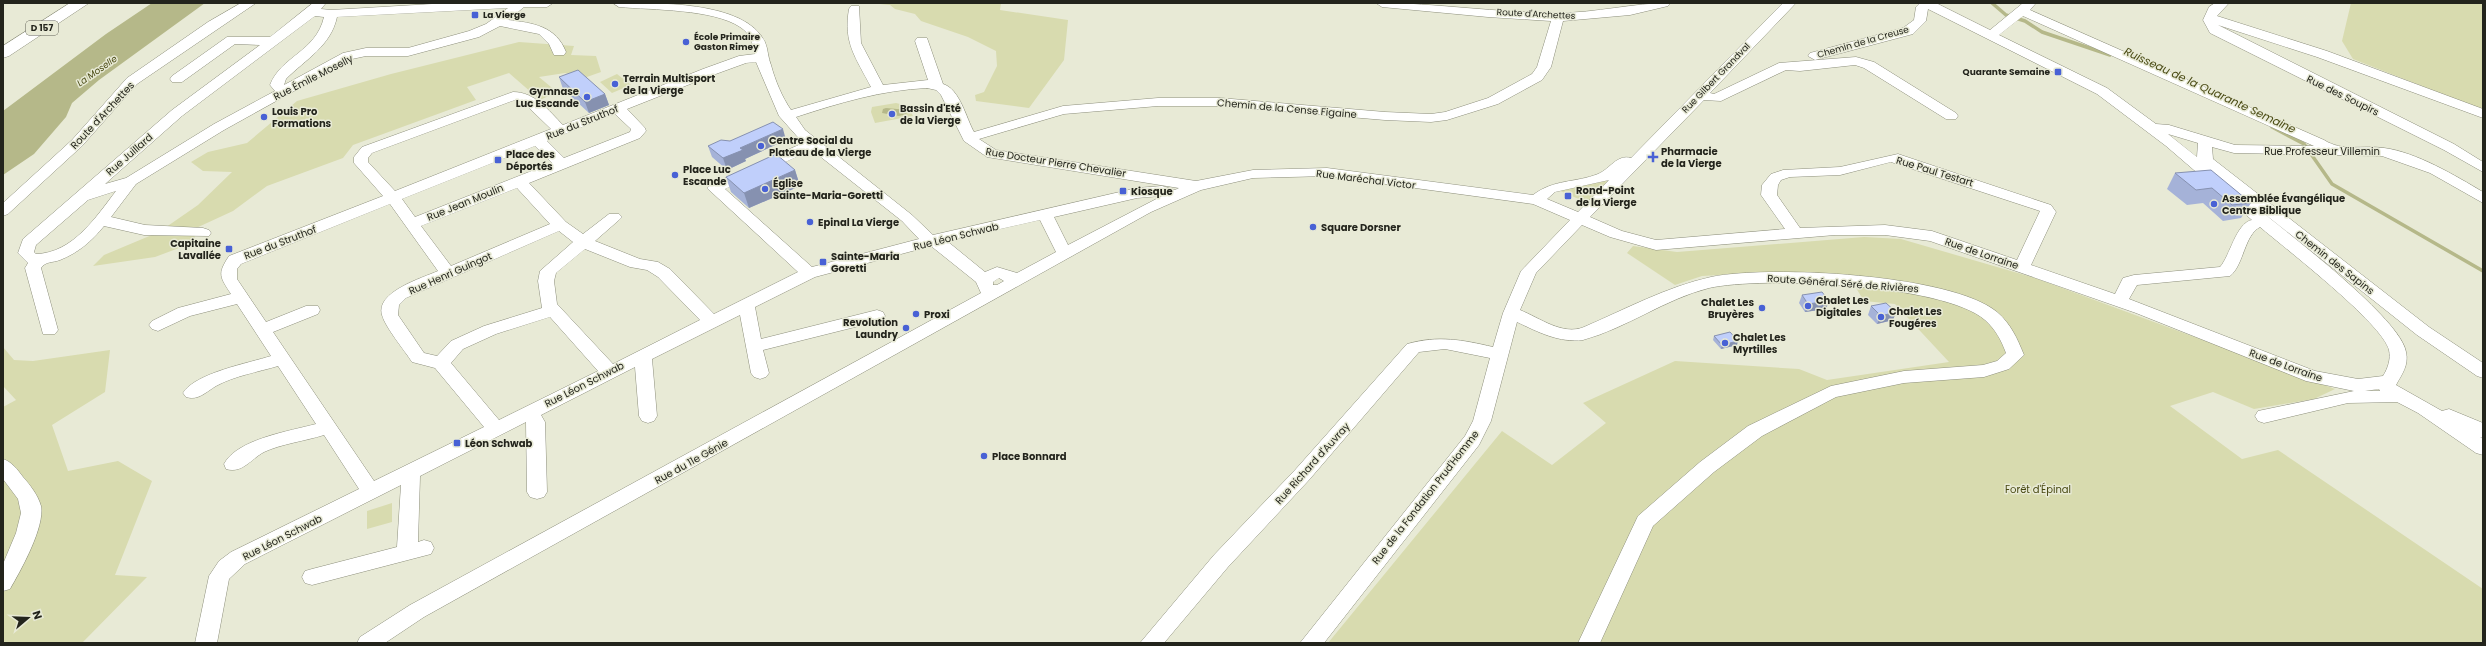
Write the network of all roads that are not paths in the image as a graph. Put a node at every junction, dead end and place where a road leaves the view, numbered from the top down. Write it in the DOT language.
graph roads {
  1 [pos="81,3"];
  2 [pos="250,3"];
  3 [pos="547,3"];
  4 [pos="619,3"];
  5 [pos="1382,3"];
  6 [pos="1664,3"];
  7 [pos="1790,3"];
  8 [pos="2223,3"];
  9 [pos="521,4"];
  10 [pos="1927,4"];
  11 [pos="483,5"];
  12 [pos="317,7"];
  13 [pos="709,7"];
  14 [pos="2027,7"];
  15 [pos="855,10"];
  16 [pos="509,13"];
  17 [pos="331,14"];
  18 [pos="1558,16"];
  19 [pos="2210,18"];
  20 [pos="497,22"];
  21 [pos="1991,35"];
  22 [pos="273,40"];
  23 [pos="922,41"];
  24 [pos="559,52"];
  25 [pos="3,53"];
  26 [pos="762,57"];
  27 [pos="1784,66"];
  28 [pos="177,79"];
  29 [pos="938,86"];
  30 [pos="879,90"];
  31 [pos="283,92"];
  32 [pos="1700,95"];
  33 [pos="617,108"];
  34 [pos="2483,114"];
  35 [pos="786,116"];
  36 [pos="1951,116"];
  37 [pos="2153,129"];
  38 [pos="561,130"];
  39 [pos="969,138"];
  40 [pos="538,140"];
  41 [pos="2205,141"];
  42 [pos="813,144"];
  43 [pos="2328,150"];
  44 [pos="1642,153"];
  45 [pos="560,163"];
  46 [pos="2483,168"];
  47 [pos="518,180"];
  48 [pos="131,181"];
  49 [pos="1196,186"];
  50 [pos="1175,195"];
  51 [pos="80,197"];
  52 [pos="393,198"];
  53 [pos="2483,198"];
  54 [pos="1536,200"];
  55 [pos="3,211"];
  56 [pos="1045,214"];
  57 [pos="614,217"];
  58 [pos="1582,218"];
  59 [pos="99,221"];
  60 [pos="2262,222"];
  61 [pos="412,224"];
  62 [pos="560,225"];
  63 [pos="203,233"];
  64 [pos="1796,234"];
  65 [pos="933,241"];
  66 [pos="583,242"];
  67 [pos="1067,253"];
  68 [pos="38,259"];
  69 [pos="2022,266"];
  70 [pos="809,273"];
  71 [pos="448,274"];
  72 [pos="992,280"];
  73 [pos="242,297"];
  74 [pos="2120,300"];
  75 [pos="744,305"];
  76 [pos="312,310"];
  77 [pos="554,310"];
  78 [pos="1511,313"];
  79 [pos="876,316"];
  80 [pos="712,322"];
  81 [pos="158,325"];
  82 [pos="49,330"];
  83 [pos="263,330"];
  84 [pos="754,347"];
  85 [pos="1500,354"];
  86 [pos="640,356"];
  87 [pos="281,359"];
  88 [pos="441,363"];
  89 [pos="610,372"];
  90 [pos="2483,372"];
  91 [pos="760,373"];
  92 [pos="2382,384"];
  93 [pos="192,393"];
  94 [pos="2397,395"];
  95 [pos="2424,408"];
  96 [pos="529,413"];
  97 [pos="648,416"];
  98 [pos="2264,416"];
  99 [pos="326,428"];
  100 [pos="496,429"];
  101 [pos="2483,431"];
  102 [pos="2483,448"];
  103 [pos="233,464"];
  104 [pos="3,466"];
  105 [pos="410,473"];
  106 [pos="371,492"];
  107 [pos="537,492"];
  108 [pos="312,578"];
  109 [pos="3,583"];
  110 [pos="206,643"];
  111 [pos="368,643"];
  112 [pos="1151,643"];
  113 [pos="1311,643"];
  114 [pos="1589,643"];
  1 -- 25 [label="main road, D 157"];
  2 -- 55 [label="street, Route d'Archettes"];
  3 -- 9 [label="street"];
  4 -- 13 [label="street"];
  5 -- 18 [label="street, Route d'Archettes"];
  6 -- 18 [label="street, Route d'Archettes"];
  7 -- 32 [label="street, Rue Gilbert Grandval"];
  8 -- 19 [label="street"];
  9 -- 11 [label="street"];
  9 -- 16 [label="street, Rue Émile Moselly"];
  10 -- 21 [label="street"];
  10 -- 27 [label="street, Chemin de la Creuse"];
  11 -- 16 [label="street, Rue Émile Moselly"];
  11 -- 17 [label="street"];
  12 -- 17 [label="street"];
  12 -- 22 [label="street, Rue Juillard"];
  13 -- 26 [label="street"];
  14 -- 21 [label="street"];
  14 -- 43 [label="street"];
  15 -- 30 [label="street"];
  16 -- 20 [label="street, Rue Émile Moselly"];
  17 -- 31 [label="street"];
  18 -- 39 [label="street, Chemin de la Cense Figaine"];
  19 -- 34 [label="street"];
  19 -- 46 [label="street, Rue des Soupirs"];
  20 -- 24 [label="street"];
  20 -- 31 [label="street, Rue Émile Moselly"];
  21 -- 37 [label="street"];
  22 -- 28 [label="street"];
  22 -- 51 [label="street, Rue Juillard"];
  23 -- 29 [label="street"];
  26 -- 33 [label="street, Rue du Struthof"];
  26 -- 35 [label="street"];
  27 -- 32 [label="street, Chemin de la Creuse"];
  27 -- 36 [label="street, Chemin de la Creuse"];
  29 -- 30 [label="street"];
  29 -- 39 [label="street, Rue Docteur Pierre Chevalier"];
  30 -- 35 [label="street"];
  31 -- 48 [label="street, Rue Émile Moselly"];
  32 -- 44 [label="street, Rue Gilbert Grandval"];
  33 -- 38 [label="street, Rue du Struthof"];
  33 -- 45 [label="street, Rue Jean Moulin"];
  35 -- 42 [label="street"];
  37 -- 41 [label="street, Rue Professeur Villemin"];
  37 -- 60 [label="street"];
  38 -- 40 [label="street, Rue du Struthof"];
  38 -- 52 [label="street"];
  39 -- 49 [label="street, Rue Docteur Pierre Chevalier"];
  40 -- 45 [label="street, Rue du Struthof"];
  40 -- 52 [label="street, Rue du Struthof"];
  41 -- 43 [label="street, Rue Professeur Villemin"];
  41 -- 90 [label="street, Chemin des Sapins"];
  42 -- 65 [label="street"];
  42 -- 70 [label="street"];
  43 -- 53 [label="street, Rue Professeur Villemin"];
  44 -- 54 [label="street, Rue Gilbert Grandval"];
  44 -- 58 [label="street, Rue Gilbert Grandval"];
  45 -- 47 [label="street, Rue Jean Moulin"];
  47 -- 61 [label="street, Rue Jean Moulin"];
  47 -- 62 [label="street"];
  48 -- 51 [label="street, Rue Émile Moselly"];
  48 -- 59 [label="street, Rue Émile Moselly"];
  49 -- 50 [label="street, Rue du 11e Génie"];
  49 -- 54 [label="street, Rue Maréchal Victor"];
  50 -- 56 [label="street, Rue Léon Schwab"];
  50 -- 67 [label="street, Rue du 11e Génie"];
  51 -- 68 [label="street, Rue Juillard"];
  52 -- 61 [label="street"];
  52 -- 73 [label="street, Rue du Struthof"];
  54 -- 58 [label="street, Rue Maréchal Victor"];
  56 -- 65 [label="street, Rue Léon Schwab"];
  56 -- 67 [label="street"];
  57 -- 66 [label="street"];
  58 -- 64 [label="street, Rue de Lorraine"];
  58 -- 78 [label="street, Rue de la Fondation Prud'Homme"];
  59 -- 63 [label="street"];
  59 -- 68 [label="street, Rue Émile Moselly"];
  60 -- 74 [label="street"];
  60 -- 92 [label="street"];
  61 -- 71 [label="street"];
  62 -- 66 [label="street"];
  62 -- 71 [label="street, Rue Henri Guingot"];
  64 -- 69 [label="street, Rue de Lorraine"];
  64 -- 69 [label="street, Rue Paul Testart"];
  65 -- 70 [label="street, Rue Léon Schwab"];
  65 -- 72 [label="street"];
  66 -- 77 [label="street"];
  66 -- 80 [label="street"];
  67 -- 72 [label="street, Rue du 11e Génie"];
  68 -- 82 [label="street"];
  69 -- 74 [label="street, Rue de Lorraine"];
  70 -- 75 [label="street, Rue Léon Schwab"];
  71 -- 88 [label="street, Rue Henri Guingot"];
  72 -- 111 [label="street, Rue du 11e Génie"];
  73 -- 81 [label="street"];
  73 -- 83 [label="street"];
  74 -- 92 [label="street, Rue de Lorraine"];
  75 -- 80 [label="street, Rue Léon Schwab"];
  75 -- 84 [label="street"];
  76 -- 83 [label="street"];
  77 -- 88 [label="street"];
  77 -- 89 [label="street"];
  78 -- 85 [label="street, Rue de la Fondation Prud'Homme"];
  78 -- 114 [label="street, Route Général Séré de Rivières"];
  79 -- 84 [label="street"];
  80 -- 86 [label="street, Rue Léon Schwab"];
  83 -- 87 [label="street"];
  84 -- 91 [label="street"];
  85 -- 112 [label="street, Rue Richard d'Auvray"];
  85 -- 113 [label="street, Rue de la Fondation Prud'Homme"];
  86 -- 89 [label="street, Rue Léon Schwab"];
  86 -- 97 [label="street"];
  87 -- 93 [label="street"];
  87 -- 99 [label="street"];
  88 -- 100 [label="street"];
  89 -- 96 [label="street, Rue Léon Schwab"];
  92 -- 94 [label="street"];
  94 -- 95 [label="street"];
  94 -- 98 [label="street"];
  95 -- 101 [label="street"];
  95 -- 102 [label="street"];
  96 -- 100 [label="street, Rue Léon Schwab"];
  96 -- 107 [label="street"];
  99 -- 103 [label="street"];
  99 -- 106 [label="street"];
  100 -- 105 [label="street, Rue Léon Schwab"];
  104 -- 109 [label="street"];
  105 -- 106 [label="street, Rue Léon Schwab"];
  105 -- 108 [label="street"];
  106 -- 110 [label="street, Rue Léon Schwab"];
}
